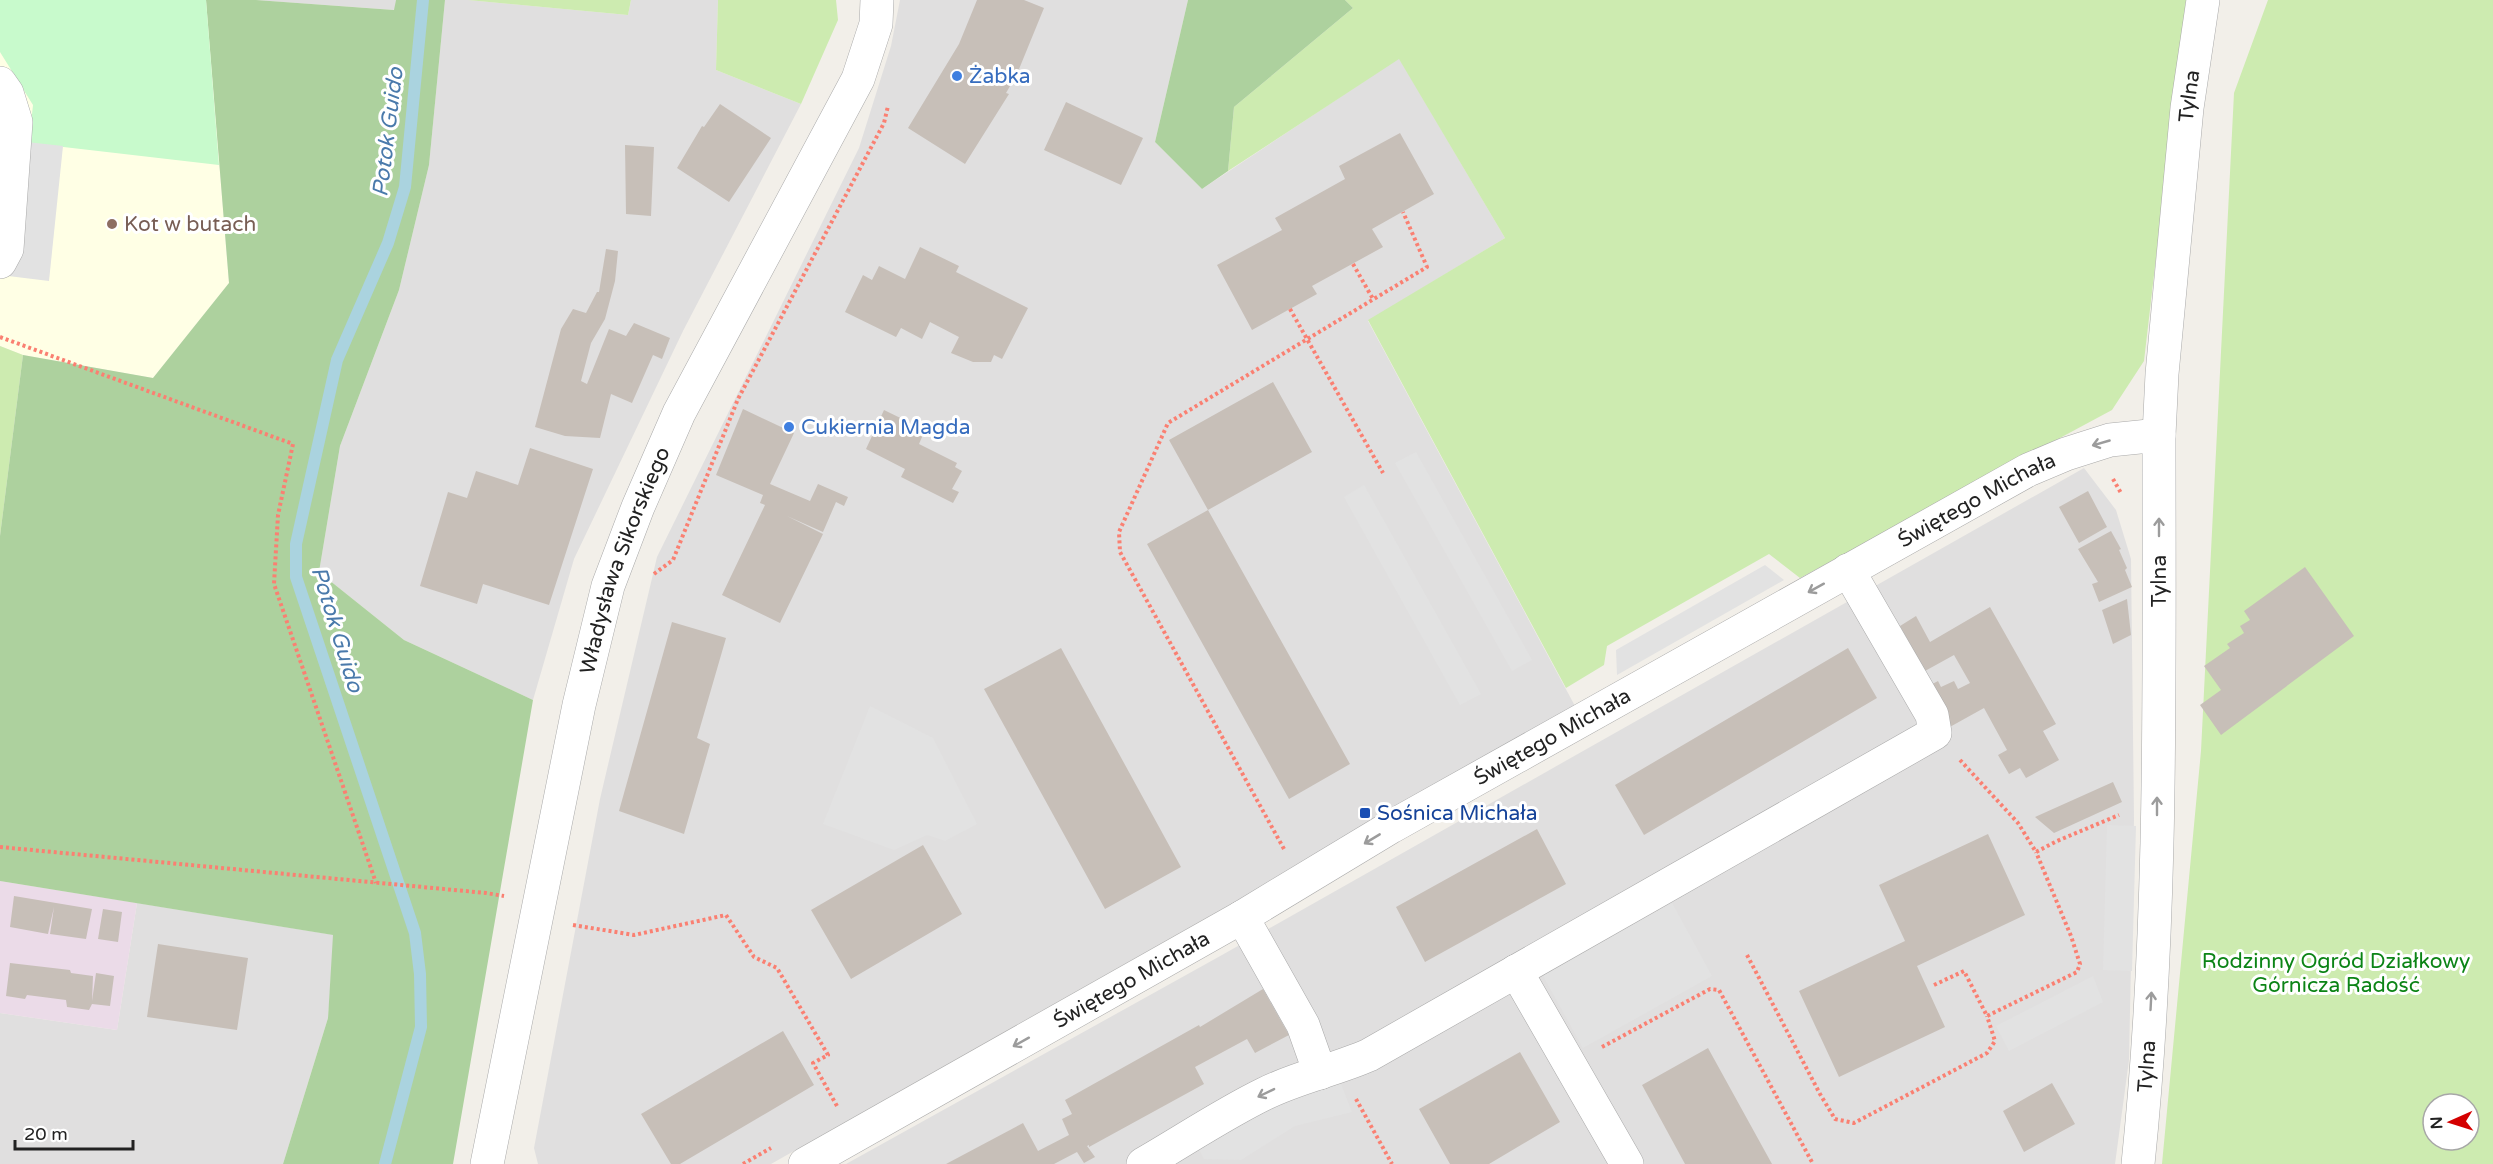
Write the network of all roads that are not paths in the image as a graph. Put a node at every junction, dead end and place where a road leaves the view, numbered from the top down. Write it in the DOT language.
graph roads {
  1 [pos="877,0"];
  2 [pos="2203,0"];
  3 [pos="0,83"];
  4 [pos="0,261"];
  5 [pos="2159,435"];
  6 [pos="1848,570"];
  7 [pos="1242,917"];
  8 [pos="1516,971"];
  9 [pos="1330,1070"];
  10 [pos="487,1164"];
  11 [pos="805,1164"];
  12 [pos="1143,1164"];
  13 [pos="1627,1164"];
  14 [pos="2138,1164"];
  1 -- 10 [label="street, Władysława Sikorskiego"];
  2 -- 5 [label="street, Tylna"];
  3 -- 4 [label="street"];
  5 -- 6 [label="street, Świętego Michała, one-way"];
  14 -- 5 [label="street, Tylna, one-way"];
  6 -- 7 [label="street, Świętego Michała, one-way"];
  6 -- 8 [label="street"];
  7 -- 9 [label="street"];
  7 -- 11 [label="street, Świętego Michała, one-way"];
  8 -- 9 [label="street"];
  8 -- 13 [label="street"];
  9 -- 12 [label="street, one-way"];
}
